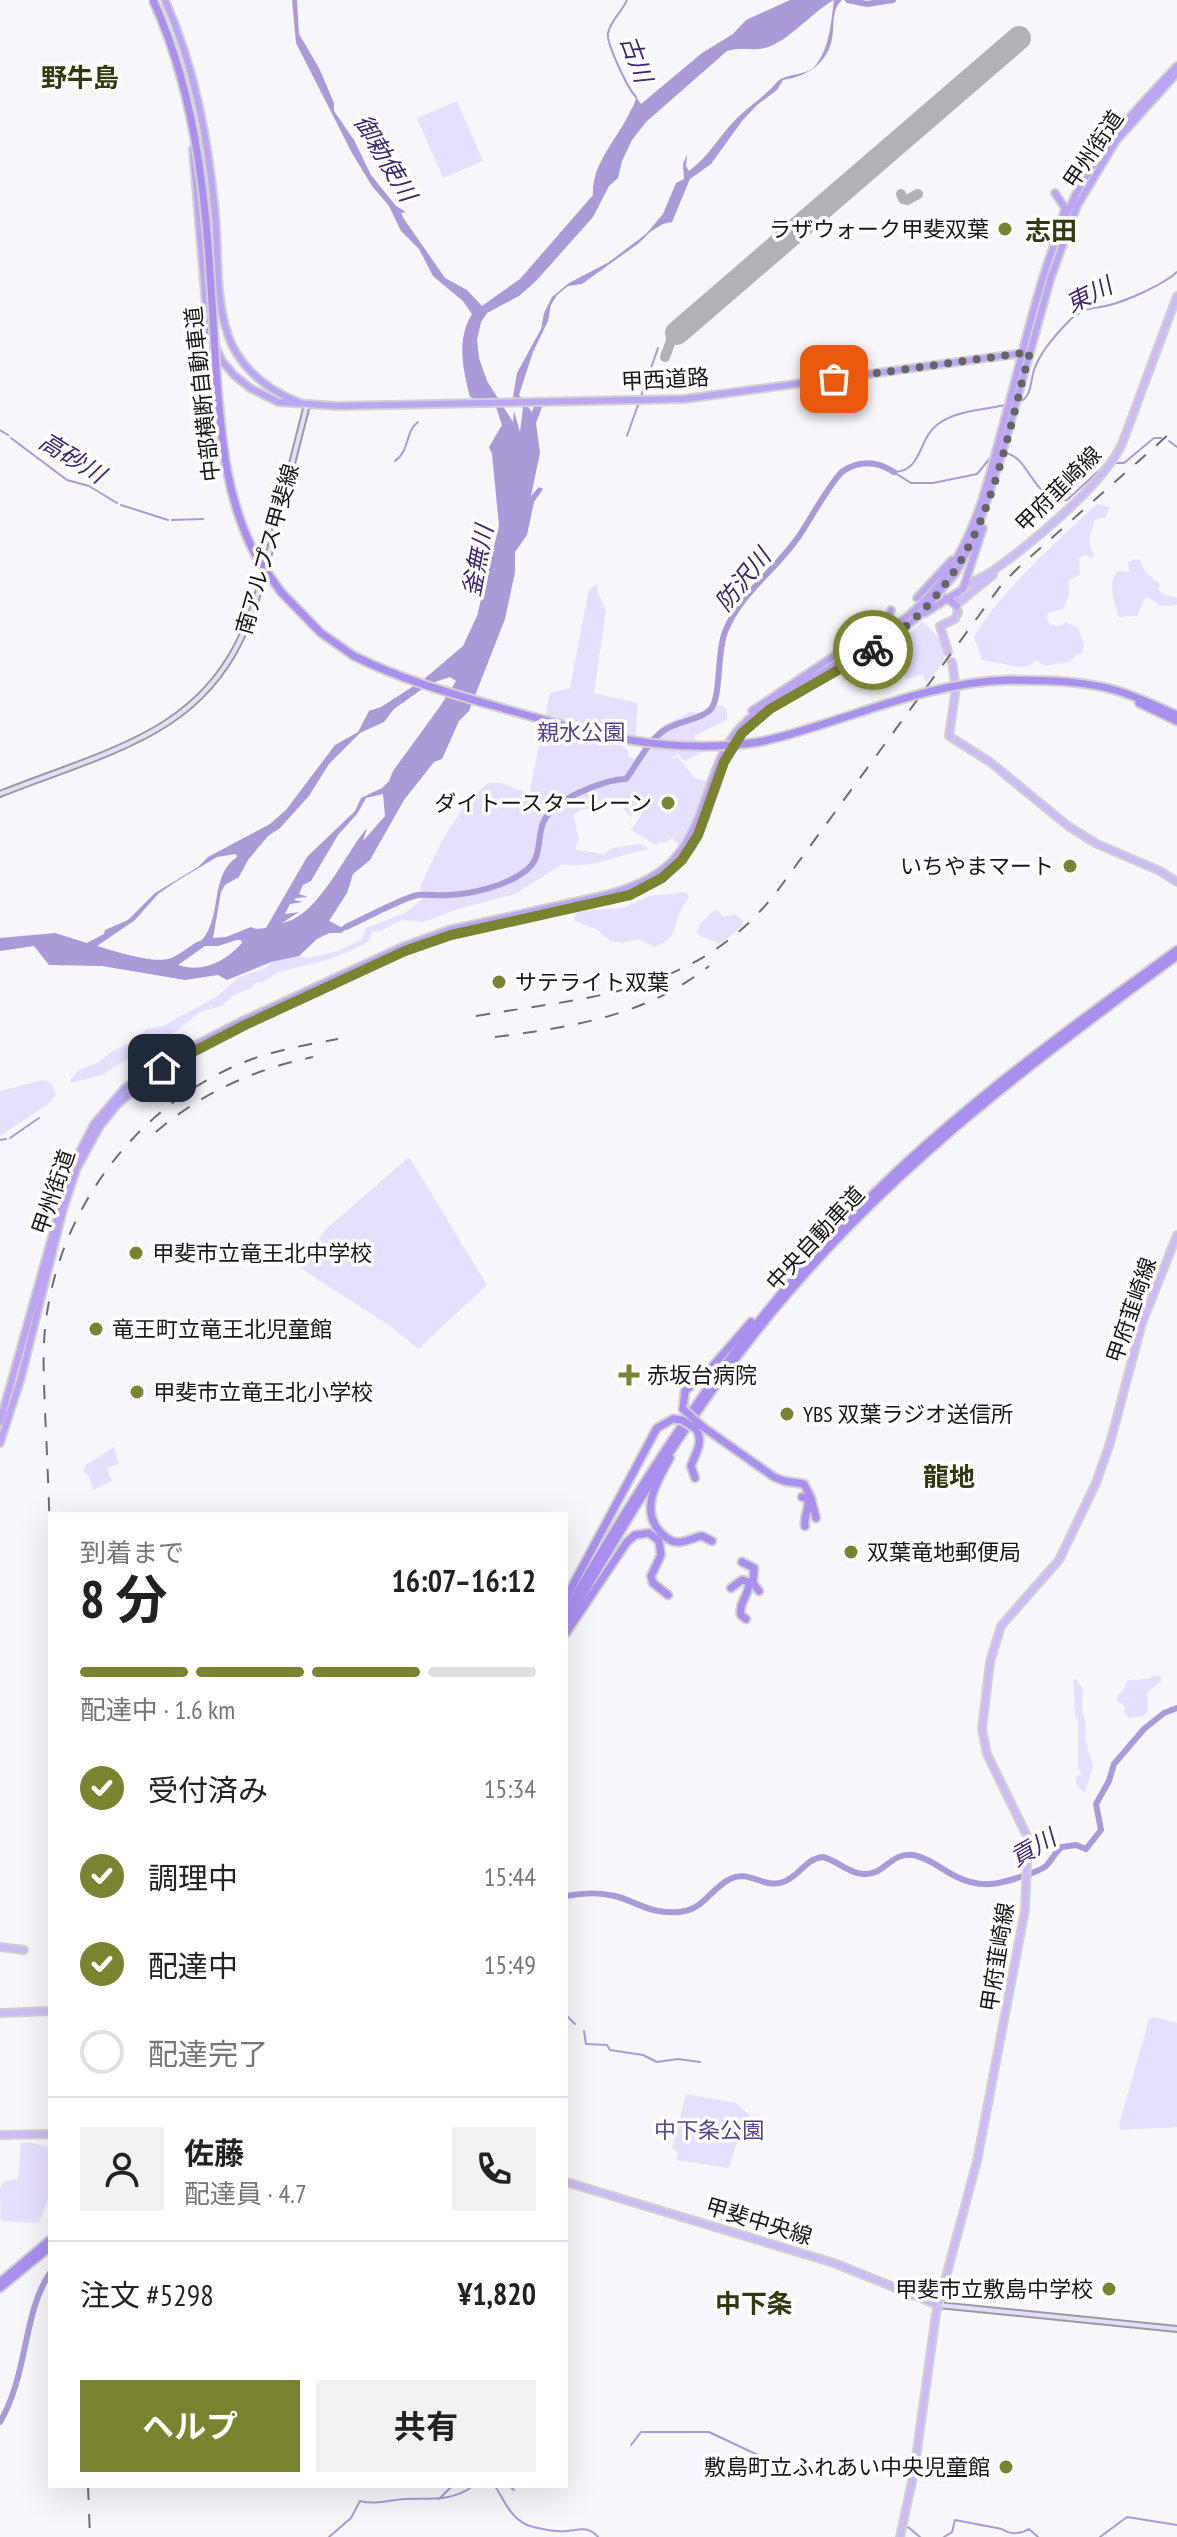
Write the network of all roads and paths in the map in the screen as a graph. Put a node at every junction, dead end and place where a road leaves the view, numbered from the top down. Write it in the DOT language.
graph roads {
  1 [pos="151,0"];
  2 [pos="165,0"];
  3 [pos="1177,66"];
  4 [pos="1177,73"];
  5 [pos="1055,193"];
  6 [pos="1049,265"];
  7 [pos="1177,296"];
  8 [pos="1026,353"];
  9 [pos="307,405"];
  10 [pos="999,455"];
  11 [pos="987,481"];
  12 [pos="988,501"];
  13 [pos="1013,556"];
  14 [pos="969,568"];
  15 [pos="982,579"];
  16 [pos="963,589"];
  17 [pos="917,598"];
  18 [pos="946,598"];
  19 [pos="958,607"];
  20 [pos="891,610"];
  21 [pos="918,617"];
  22 [pos="948,652"];
  23 [pos="952,662"];
  24 [pos="1177,718"];
  25 [pos="728,742"];
  26 [pos="0,794"];
  27 [pos="1177,882"];
  28 [pos="1177,949"];
  29 [pos="1177,956"];
  30 [pos="1177,1235"];
  31 [pos="796,1275"];
  32 [pos="706,1398"];
  33 [pos="0,1422"];
  34 [pos="700,1428"];
  35 [pos="0,1443"];
  36 [pos="695,1478"];
  37 [pos="795,1482"];
  38 [pos="816,1518"];
  39 [pos="805,1526"];
  40 [pos="712,1541"];
  41 [pos="742,1562"];
  42 [pos="731,1588"];
  43 [pos="759,1591"];
  44 [pos="568,1594"];
  45 [pos="668,1595"];
  46 [pos="568,1609"];
  47 [pos="746,1619"];
  48 [pos="568,1621"];
  49 [pos="568,1630"];
  50 [pos="0,1947"];
  51 [pos="24,1950"];
  52 [pos="48,2011"];
  53 [pos="0,2013"];
  54 [pos="48,2134"];
  55 [pos="0,2135"];
  56 [pos="568,2183"];
  57 [pos="48,2242"];
  58 [pos="48,2248"];
  59 [pos="16,2272"];
  60 [pos="0,2286"];
  61 [pos="938,2305"];
  62 [pos="1177,2329"];
  63 [pos="900,2537"];
  1 -- 9 [label="highway, 甲西道路"];
  1 -- 24 [label="highway, 中部横断自動車道, bridge"];
  2 -- 9 [label="highway, 甲西道路"];
  3 -- 6 [label="highway, 甲州街道"];
  4 -- 8 [label="highway, 甲州街道"];
  5 -- 6 [label="highway"];
  6 -- 8 [label="highway, 甲州街道"];
  7 -- 13 [label="main road, 甲府韮崎線"];
  8 -- 9 [label="highway, 甲西道路"];
  8 -- 10 [label="highway, 甲州街道"];
  9 -- 26 [label="main road, 南アルプス甲斐線"];
  10 -- 11 [label="highway, 甲州街道"];
  10 -- 12 [label="highway, 甲州街道"];
  11 -- 17 [label="highway"];
  11 -- 25 [label="highway, 甲州街道"];
  12 -- 14 [label="highway"];
  12 -- 21 [label="highway, 甲州街道"];
  13 -- 15 [label="main road, 甲府韮崎線"];
  13 -- 19 [label="main road"];
  14 -- 15 [label="main road"];
  14 -- 16 [label="highway"];
  15 -- 16 [label="main road, 甲府韮崎線"];
  16 -- 18 [label="highway"];
  16 -- 19 [label="main road"];
  18 -- 19 [label="highway"];
  18 -- 21 [label="highway"];
  19 -- 22 [label="main road"];
  20 -- 25 [label="highway"];
  21 -- 35 [label="highway, 甲州街道"];
  23 -- 27 [label="main road"];
  25 -- 33 [label="highway, 甲州街道"];
  28 -- 31 [label="highway, 中央自動車道"];
  29 -- 32 [label="highway, 中央自動車道"];
  30 -- 61 [label="main road, 甲府韮崎線"];
  31 -- 34 [label="highway, bridge"];
  31 -- 46 [label="highway, 中央自動車道"];
  32 -- 40 [label="highway"];
  32 -- 48 [label="highway, 中央自動車道"];
  34 -- 36 [label="highway"];
  34 -- 37 [label="highway"];
  34 -- 44 [label="highway, bridge"];
  37 -- 38 [label="highway"];
  37 -- 39 [label="highway"];
  41 -- 43 [label="highway"];
  42 -- 47 [label="highway"];
  45 -- 49 [label="highway"];
  50 -- 51 [label="main road"];
  52 -- 53 [label="main road"];
  54 -- 55 [label="main road"];
  56 -- 61 [label="main road, 甲斐中央線"];
  57 -- 59 [label="highway"];
  58 -- 59 [label="highway"];
  59 -- 60 [label="highway"];
  61 -- 62 [label="main road"];
  61 -- 63 [label="main road, 甲府韮崎線"];
}
